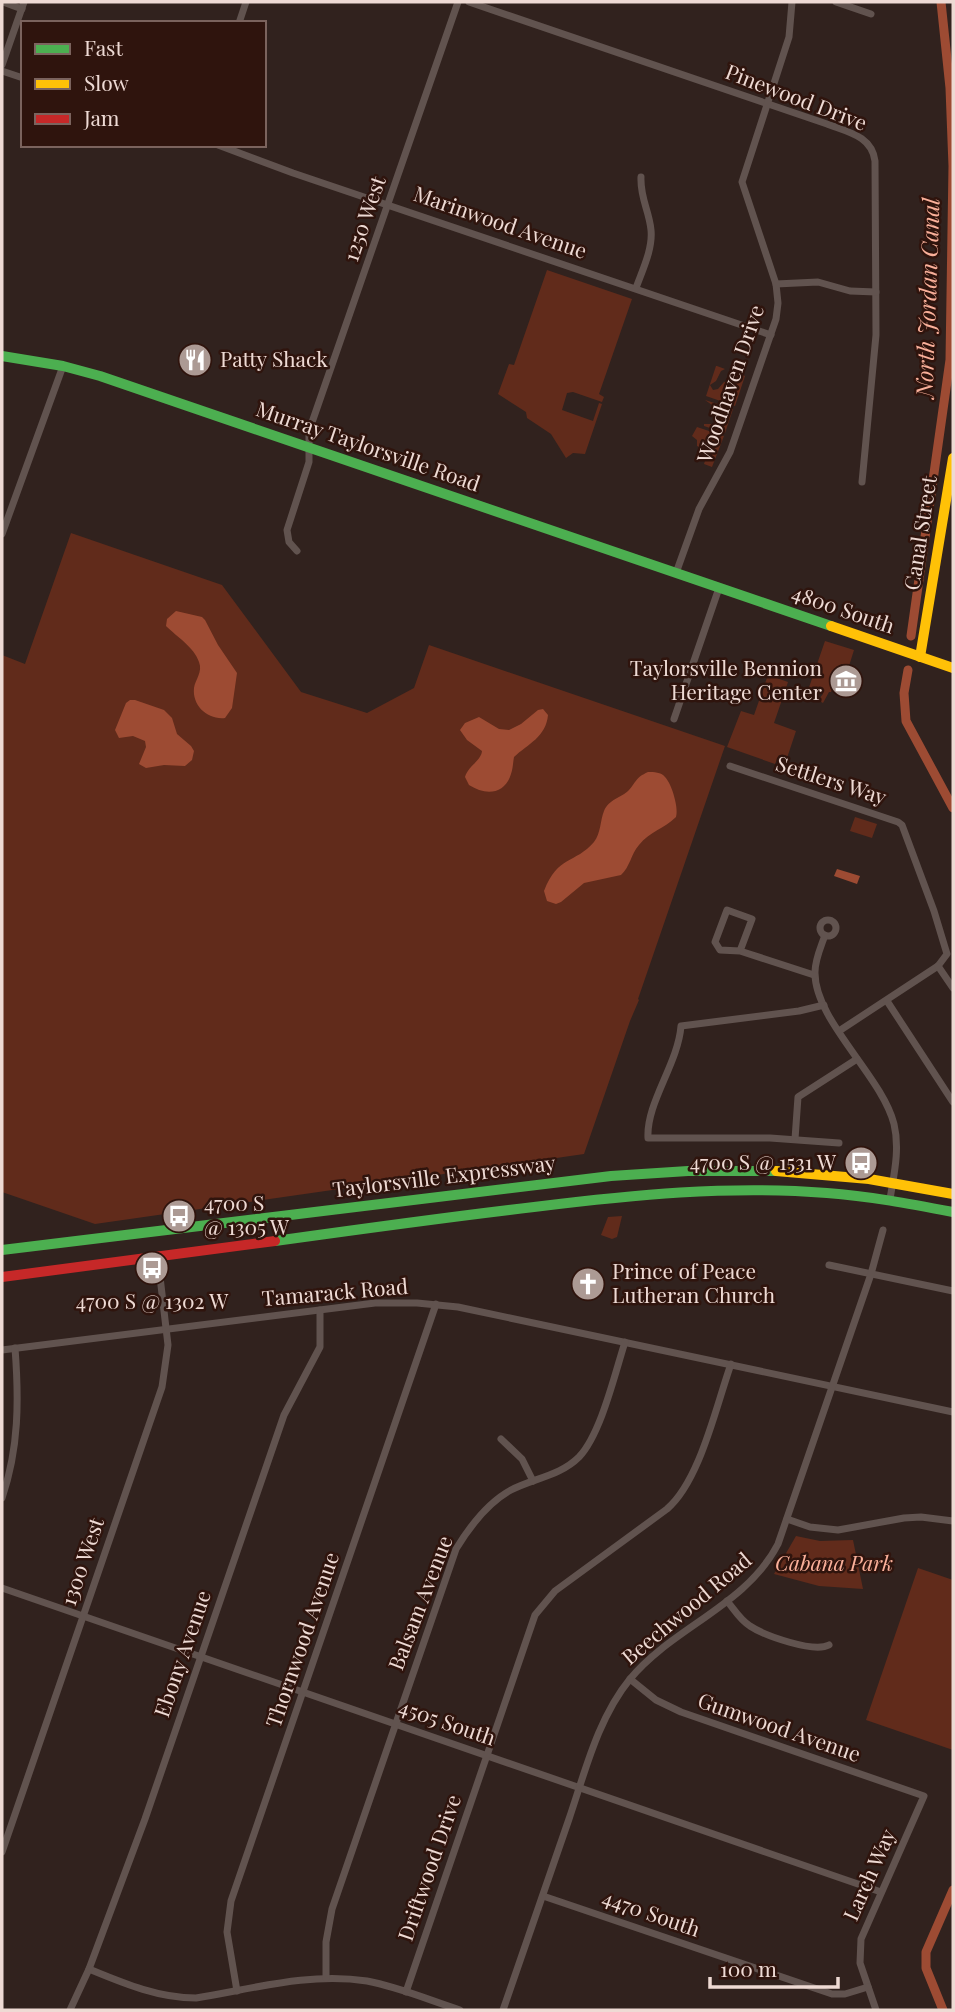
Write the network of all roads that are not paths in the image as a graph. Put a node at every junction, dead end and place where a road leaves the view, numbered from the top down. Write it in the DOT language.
graph roads {
  1 [pos="3,2"];
  2 [pos="246,2"];
  3 [pos="457,2"];
  4 [pos="469,2"];
  5 [pos="792,2"];
  6 [pos="836,2"];
  7 [pos="23,5"];
  8 [pos="871,14"];
  9 [pos="240,21"];
  10 [pos="2,65"];
  11 [pos="2,71"];
  12 [pos="21,77"];
  13 [pos="766,104"];
  14 [pos="223,147"];
  15 [pos="642,177"];
  16 [pos="389,204"];
  17 [pos="776,284"];
  18 [pos="636,288"];
  19 [pos="876,292"];
  20 [pos="771,335"];
  21 [pos="2,356"];
  22 [pos="63,366"];
  23 [pos="309,448"];
  24 [pos="953,458"];
  25 [pos="862,482"];
  26 [pos="949,505"];
  27 [pos="2,534"];
  28 [pos="297,551"];
  29 [pos="676,573"];
  30 [pos="719,588"];
  31 [pos="920,657"];
  32 [pos="953,668"];
  33 [pos="674,719"];
  34 [pos="730,766"];
  35 [pos="825,935"];
  36 [pos="740,951"];
  37 [pos="938,966"];
  38 [pos="814,975"];
  39 [pos="953,988"];
  40 [pos="887,1001"];
  41 [pos="824,1005"];
  42 [pos="839,1031"];
  43 [pos="857,1059"];
  44 [pos="953,1102"];
  45 [pos="795,1139"];
  46 [pos="839,1143"];
  47 [pos="892,1183"];
  48 [pos="953,1194"];
  49 [pos="890,1199"];
  50 [pos="953,1212"];
  51 [pos="883,1230"];
  52 [pos="2,1250"];
  53 [pos="829,1265"];
  54 [pos="871,1274"];
  55 [pos="2,1277"];
  56 [pos="160,1278"];
  57 [pos="953,1291"];
  58 [pos="436,1304"];
  59 [pos="320,1310"];
  60 [pos="166,1329"];
  61 [pos="625,1342"];
  62 [pos="15,1348"];
  63 [pos="2,1350"];
  64 [pos="731,1364"];
  65 [pos="832,1386"];
  66 [pos="953,1412"];
  67 [pos="500,1439"];
  68 [pos="533,1481"];
  69 [pos="2,1498"];
  70 [pos="787,1519"];
  71 [pos="953,1521"];
  72 [pos="2,1588"];
  73 [pos="727,1601"];
  74 [pos="83,1616"];
  75 [pos="829,1645"];
  76 [pos="200,1656"];
  77 [pos="630,1679"];
  78 [pos="303,1692"];
  79 [pos="396,1724"];
  80 [pos="487,1755"];
  81 [pos="579,1788"];
  82 [pos="924,1796"];
  83 [pos="2,1852"];
  84 [pos="881,1892"];
  85 [pos="543,1896"];
  86 [pos="89,1969"];
  87 [pos="326,1978"];
  88 [pos="868,1987"];
  89 [pos="237,1991"];
  90 [pos="406,1992"];
  91 [pos="70,2010"];
  92 [pos="460,2010"];
  93 [pos="503,2010"];
  94 [pos="876,2010"];
  1 -- 7 [label="street"];
  2 -- 9 [label="street"];
  3 -- 16 [label="street, 1250 West"];
  4 -- 13 [label="street, Pinewood Drive"];
  5 -- 13 [label="street, Woodhaven Drive"];
  6 -- 8 [label="street"];
  7 -- 10 [label="street"];
  11 -- 12 [label="street"];
  13 -- 17 [label="street, Woodhaven Drive"];
  13 -- 19 [label="street, Pinewood Drive"];
  14 -- 16 [label="street, Marinwood Avenue"];
  15 -- 18 [label="street"];
  16 -- 18 [label="street, Marinwood Avenue"];
  16 -- 23 [label="street, 1250 West"];
  17 -- 19 [label="street"];
  17 -- 20 [label="street, Woodhaven Drive"];
  18 -- 20 [label="street, Marinwood Avenue"];
  19 -- 25 [label="street, Pinewood Drive"];
  20 -- 29 [label="street, Woodhaven Drive"];
  21 -- 22 [label="main road, Murray Taylorsville Road"];
  22 -- 23 [label="main road, Murray Taylorsville Road"];
  22 -- 27 [label="street"];
  23 -- 28 [label="street, 1250 West"];
  23 -- 29 [label="main road, Murray Taylorsville Road"];
  24 -- 26 [label="main road, Canal Street"];
  26 -- 31 [label="main road, Canal Street"];
  29 -- 30 [label="main road, Murray Taylorsville Road"];
  30 -- 31 [label="main road, 4800 South"];
  30 -- 33 [label="street"];
  31 -- 32 [label="main road, 4800 South"];
  34 -- 37 [label="street, Settlers Way"];
  35 -- 38 [label="street"];
  36 -- 36 [label="street"];
  36 -- 38 [label="street"];
  37 -- 39 [label="street"];
  37 -- 40 [label="street"];
  38 -- 41 [label="street"];
  40 -- 42 [label="street"];
  40 -- 44 [label="street"];
  41 -- 42 [label="street"];
  41 -- 45 [label="street"];
  42 -- 43 [label="street"];
  43 -- 45 [label="street"];
  43 -- 47 [label="street"];
  45 -- 46 [label="street"];
  47 -- 48 [label="main road, Taylorsville Expressway"];
  47 -- 49 [label="street"];
  47 -- 52 [label="main road, Taylorsville Expressway"];
  49 -- 50 [label="main road, Taylorsville Expressway"];
  49 -- 55 [label="main road, Taylorsville Expressway"];
  51 -- 54 [label="street, Beechwood Road"];
  53 -- 54 [label="street"];
  54 -- 57 [label="street"];
  54 -- 65 [label="street, Beechwood Road"];
  56 -- 60 [label="street, 1300 West"];
  58 -- 59 [label="street, Tamarack Road"];
  58 -- 61 [label="street, Tamarack Road"];
  58 -- 78 [label="street, Thornwood Avenue"];
  59 -- 60 [label="street, Tamarack Road"];
  59 -- 76 [label="street, Ebony Avenue"];
  60 -- 62 [label="street, Tamarack Road"];
  60 -- 74 [label="street, 1300 West"];
  61 -- 64 [label="street, Tamarack Road"];
  61 -- 68 [label="street, Balsam Avenue"];
  62 -- 63 [label="street, Tamarack Road"];
  62 -- 69 [label="street"];
  64 -- 65 [label="street, Tamarack Road"];
  64 -- 80 [label="street, Driftwood Drive"];
  65 -- 66 [label="street, Tamarack Road"];
  65 -- 70 [label="street, Beechwood Road"];
  67 -- 68 [label="street"];
  68 -- 79 [label="street, Balsam Avenue"];
  70 -- 71 [label="street"];
  70 -- 73 [label="street, Beechwood Road"];
  72 -- 74 [label="street, 4505 South"];
  73 -- 75 [label="street"];
  73 -- 77 [label="street, Beechwood Road"];
  74 -- 76 [label="street, 4505 South"];
  74 -- 83 [label="street, 1300 West"];
  76 -- 78 [label="street, 4505 South"];
  76 -- 86 [label="street, Ebony Avenue"];
  77 -- 81 [label="street, Beechwood Road"];
  77 -- 82 [label="street, Gumwood Avenue"];
  78 -- 79 [label="street, 4505 South"];
  78 -- 89 [label="street, Thornwood Avenue"];
  79 -- 80 [label="street, 4505 South"];
  79 -- 87 [label="street, Balsam Avenue"];
  80 -- 81 [label="street, 4505 South"];
  80 -- 90 [label="street, Driftwood Drive"];
  81 -- 84 [label="street, 4505 South"];
  81 -- 85 [label="street, Beechwood Road"];
  82 -- 84 [label="street, Larch Way"];
  84 -- 88 [label="street, Larch Way"];
  85 -- 88 [label="street, 4470 South"];
  85 -- 93 [label="street, Beechwood Road"];
  86 -- 89 [label="street"];
  86 -- 91 [label="street, Ebony Avenue"];
  87 -- 89 [label="street"];
  87 -- 90 [label="street"];
  88 -- 94 [label="street, Larch Way"];
  90 -- 92 [label="street"];
}
